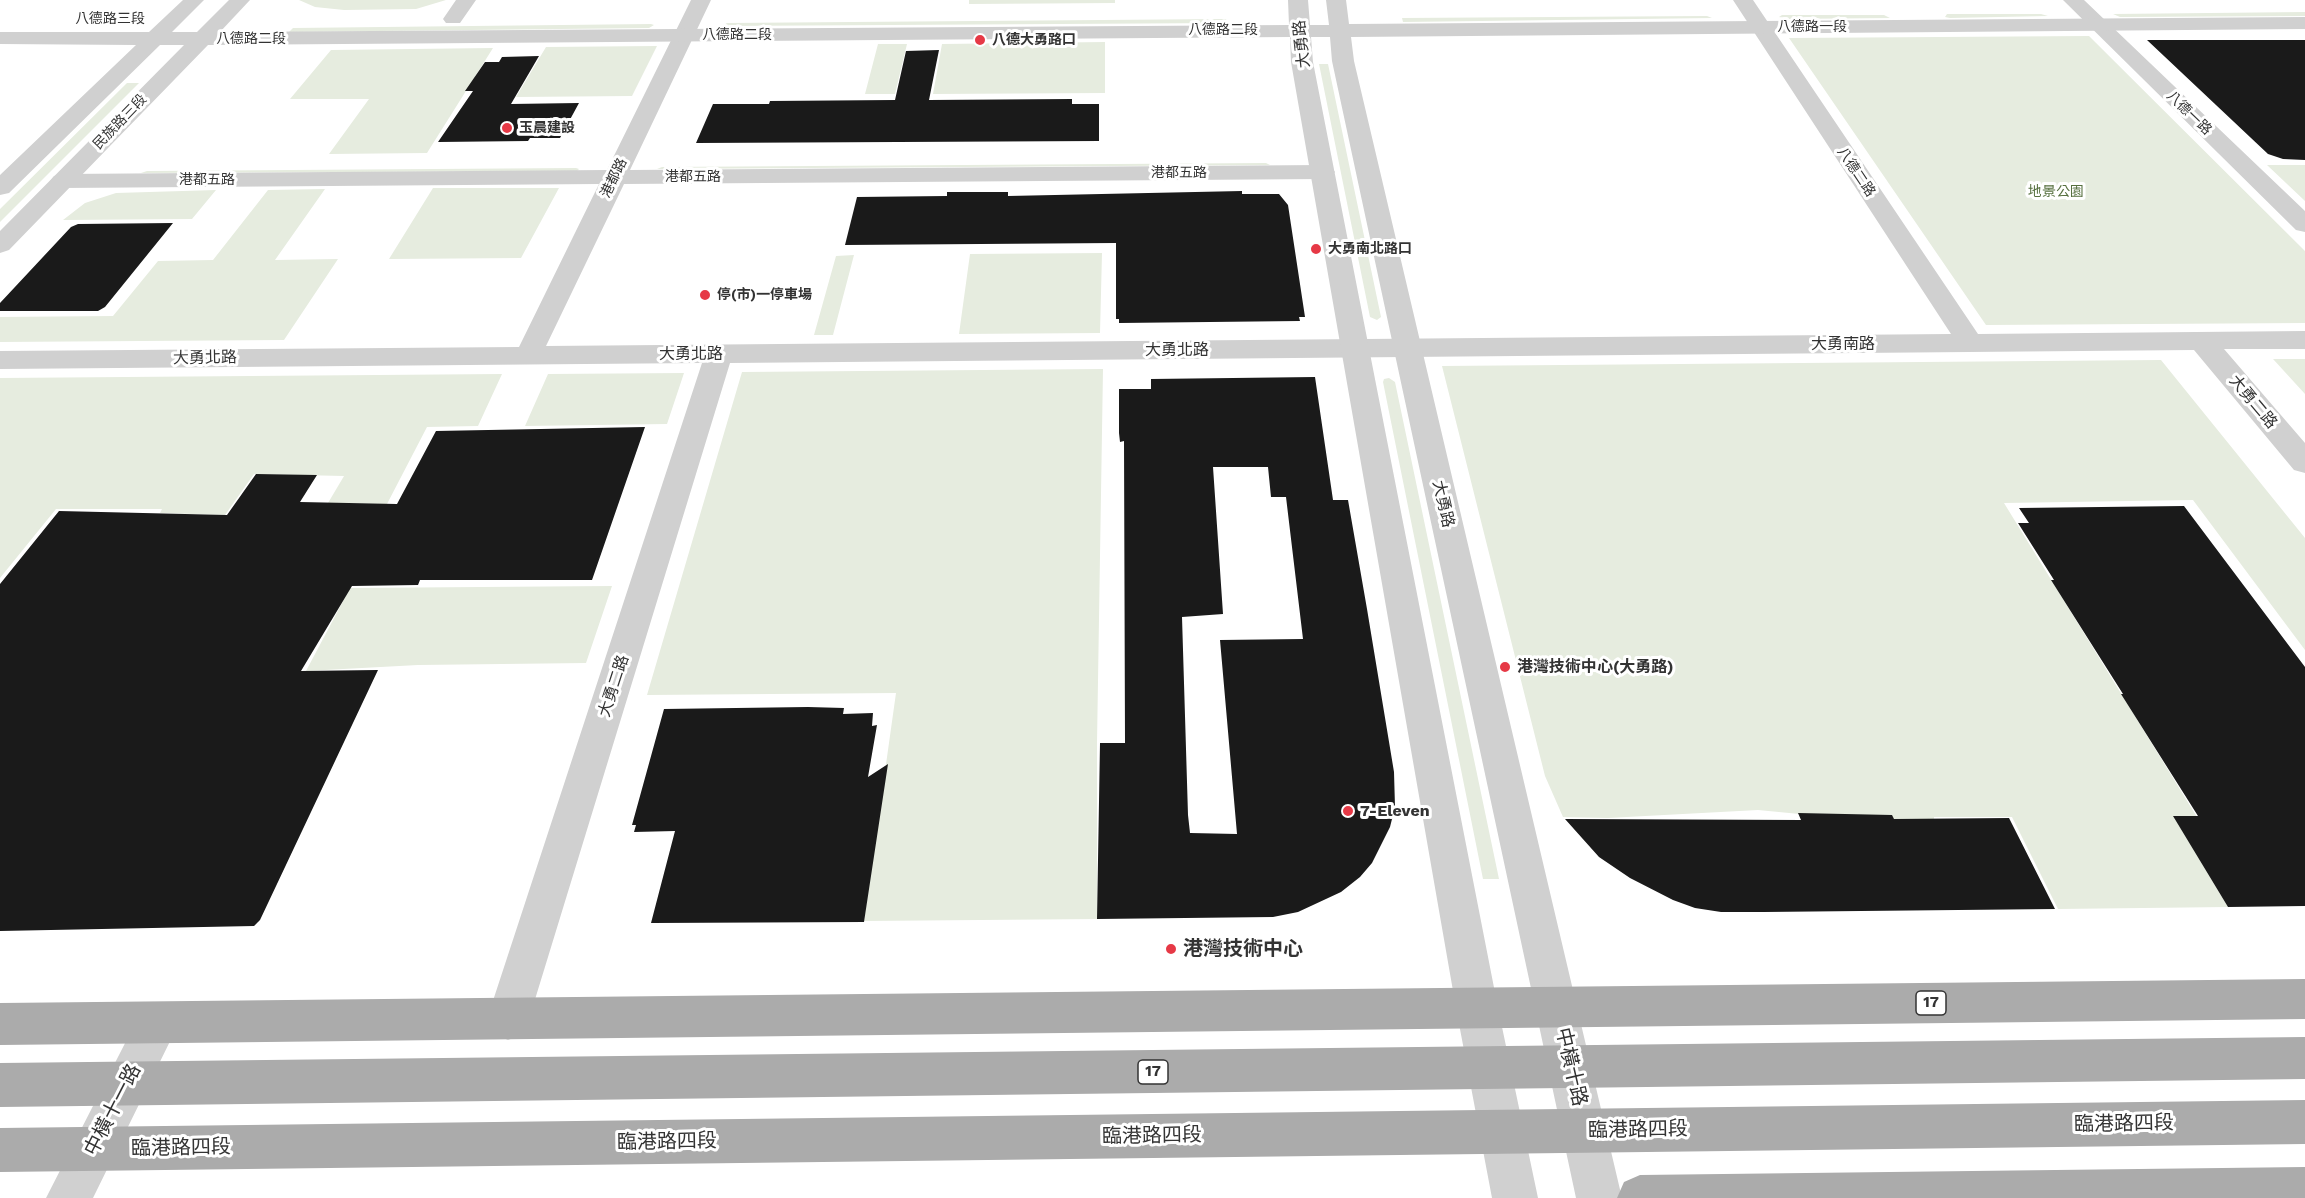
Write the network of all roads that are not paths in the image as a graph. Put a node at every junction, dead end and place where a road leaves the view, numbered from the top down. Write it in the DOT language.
graph roads {
  1 [pos="194,0"];
  2 [pos="240,0"];
  3 [pos="466,0"];
  4 [pos="2077,3"];
  5 [pos="2305,5"];
  6 [pos="1910,8"];
  7 [pos="1464,10"];
  8 [pos="1750,12"];
  9 [pos="1318,15"];
  10 [pos="697,17"];
  11 [pos="0,19"];
  12 [pos="453,19"];
  13 [pos="174,20"];
  14 [pos="221,20"];
  15 [pos="2305,23"];
  16 [pos="2099,25"];
  17 [pos="1925,26"];
  18 [pos="0,38"];
  19 [pos="155,38"];
  20 [pos="202,39"];
  21 [pos="1321,164"];
  22 [pos="619,169"];
  23 [pos="70,173"];
  24 [pos="0,188"];
  25 [pos="2305,225"];
  26 [pos="0,245"];
  27 [pos="2305,340"];
  28 [pos="2202,341"];
  29 [pos="1970,343"];
  30 [pos="1382,348"];
  31 [pos="719,354"];
  32 [pos="528,356"];
  33 [pos="0,360"];
  34 [pos="2305,463"];
  35 [pos="2305,999"];
  36 [pos="1557,1007"];
  37 [pos="1478,1008"];
  38 [pos="508,1019"];
  39 [pos="158,1023"];
  40 [pos="0,1024"];
  41 [pos="2305,1058"];
  42 [pos="1570,1067"];
  43 [pos="1489,1068"];
  44 [pos="126,1084"];
  45 [pos="0,1085"];
  46 [pos="2305,1122"];
  47 [pos="1585,1131"];
  48 [pos="1502,1132"];
  49 [pos="94,1149"];
  50 [pos="0,1150"];
  51 [pos="2305,1190"];
  52 [pos="69,1198"];
  53 [pos="1515,1198"];
  54 [pos="1599,1198"];
  55 [pos="1640,1198"];
  1 -- 13 [label="street"];
  2 -- 14 [label="street, 民族路三段"];
  3 -- 12 [label="street"];
  4 -- 5 [label="street, 八德路一段"];
  4 -- 6 [label="street, 八德路一段"];
  4 -- 16 [label="street, 八德一路"];
  6 -- 8 [label="street, 八德路一段"];
  6 -- 17 [label="street"];
  7 -- 8 [label="street, 八德路一段"];
  8 -- 9 [label="street, 八德路一段"];
  8 -- 17 [label="street, 八德路一段"];
  8 -- 29 [label="street, 八德二路"];
  9 -- 10 [label="street, 八德路二段"];
  9 -- 21 [label="street, 大勇路"];
  9 -- 30 [label="street, 大勇路"];
  10 -- 12 [label="street, 八德路二段"];
  10 -- 20 [label="street, 八德路二段"];
  10 -- 22 [label="street, 港都路"];
  11 -- 13 [label="street, 八德路三段"];
  12 -- 14 [label="street, 八德路二段"];
  13 -- 14 [label="street, 八德路三段"];
  13 -- 19 [label="street"];
  14 -- 20 [label="street, 民族路三段"];
  15 -- 16 [label="street, 八德路一段"];
  16 -- 17 [label="street, 八德路一段"];
  16 -- 25 [label="street, 八德一路"];
  18 -- 19 [label="street, 八德路三段"];
  19 -- 20 [label="street, 八德路二段"];
  19 -- 24 [label="street"];
  20 -- 23 [label="street, 民族路三段"];
  21 -- 22 [label="street, 港都五路"];
  21 -- 30 [label="street, 大勇路"];
  22 -- 23 [label="street, 港都五路"];
  22 -- 32 [label="street, 港都路"];
  23 -- 26 [label="street, 民族路三段"];
  27 -- 28 [label="street, 大勇南路"];
  28 -- 29 [label="street, 大勇南路"];
  28 -- 34 [label="street, 大勇二路"];
  29 -- 30 [label="street, 大勇南路"];
  30 -- 31 [label="street, 大勇北路"];
  30 -- 36 [label="street, 大勇路"];
  30 -- 37 [label="street, 大勇路"];
  31 -- 32 [label="street, 大勇北路"];
  31 -- 38 [label="street, 大勇二路"];
  32 -- 33 [label="street, 大勇北路"];
  35 -- 36 [label="main road, 17"];
  36 -- 37 [label="main road, 17"];
  36 -- 42 [label="street, 中橫十路"];
  37 -- 38 [label="main road, 17"];
  37 -- 43 [label="street"];
  38 -- 39 [label="main road, 17"];
  39 -- 40 [label="main road, 17"];
  39 -- 44 [label="street, 中橫十一路"];
  41 -- 42 [label="main road, 17"];
  42 -- 43 [label="main road, 17"];
  42 -- 47 [label="street, 中橫十路"];
  43 -- 44 [label="main road, 17"];
  43 -- 48 [label="street"];
  44 -- 45 [label="main road, 17"];
  44 -- 49 [label="street, 中橫十一路"];
  46 -- 47 [label="main road, 臨港路四段"];
  47 -- 48 [label="main road, 臨港路四段"];
  47 -- 54 [label="street, 中橫十路"];
  48 -- 49 [label="main road, 臨港路四段"];
  48 -- 53 [label="street"];
  49 -- 50 [label="main road, 臨港路四段"];
  49 -- 52 [label="street, 中橫十一路"];
  51 -- 55 [label="main road"];
}
